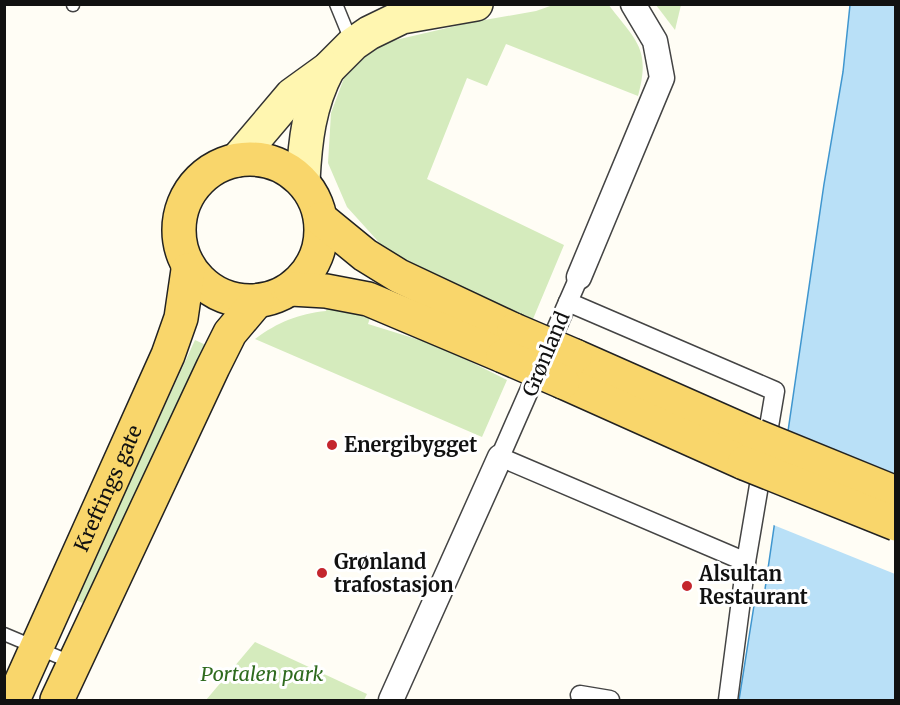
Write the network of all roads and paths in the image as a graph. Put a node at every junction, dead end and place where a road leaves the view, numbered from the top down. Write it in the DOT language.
graph roads {
  1 [pos="336,4"];
  2 [pos="476,4"];
  3 [pos="633,4"];
  4 [pos="353,44"];
  5 [pos="328,69"];
  6 [pos="237,160"];
  7 [pos="303,181"];
  8 [pos="321,219"];
  9 [pos="188,270"];
  10 [pos="579,278"];
  11 [pos="291,289"];
  12 [pos="257,301"];
  13 [pos="568,302"];
  14 [pos="508,343"];
  15 [pos="750,449"];
  16 [pos="500,458"];
  17 [pos="896,493"];
  18 [pos="896,524"];
  19 [pos="746,562"];
  20 [pos="4,634"];
  21 [pos="36,647"];
  22 [pos="74,663"];
  23 [pos="580,695"];
  24 [pos="13,700"];
  25 [pos="57,700"];
  26 [pos="391,700"];
  27 [pos="610,700"];
  28 [pos="728,700"];
  1 -- 4 [label="lane"];
  2 -- 4 [label="main road"];
  3 -- 10 [label="street, Grønland"];
  4 -- 5 [label="main road"];
  5 -- 6 [label="main road"];
  5 -- 7 [label="main road"];
  6 -- 7 [label="main road"];
  6 -- 9 [label="main road"];
  7 -- 8 [label="main road"];
  8 -- 11 [label="main road"];
  8 -- 14 [label="main road"];
  9 -- 12 [label="main road"];
  9 -- 21 [label="main road, Kreftings gate"];
  10 -- 13 [label="street, Grønland"];
  11 -- 12 [label="main road"];
  11 -- 14 [label="main road"];
  12 -- 22 [label="main road"];
  13 -- 16 [label="street, Grønland"];
  13 -- 19 [label="street"];
  14 -- 15 [label="main road, bridge"];
  15 -- 17 [label="main road, bridge"];
  15 -- 18 [label="main road, bridge"];
  16 -- 19 [label="street"];
  16 -- 26 [label="street, Grønland"];
  19 -- 28 [label="street"];
  20 -- 21 [label="lane"];
  21 -- 22 [label="lane"];
  21 -- 24 [label="main road, Kreftings gate"];
  22 -- 25 [label="main road"];
  23 -- 27 [label="street"];
}
